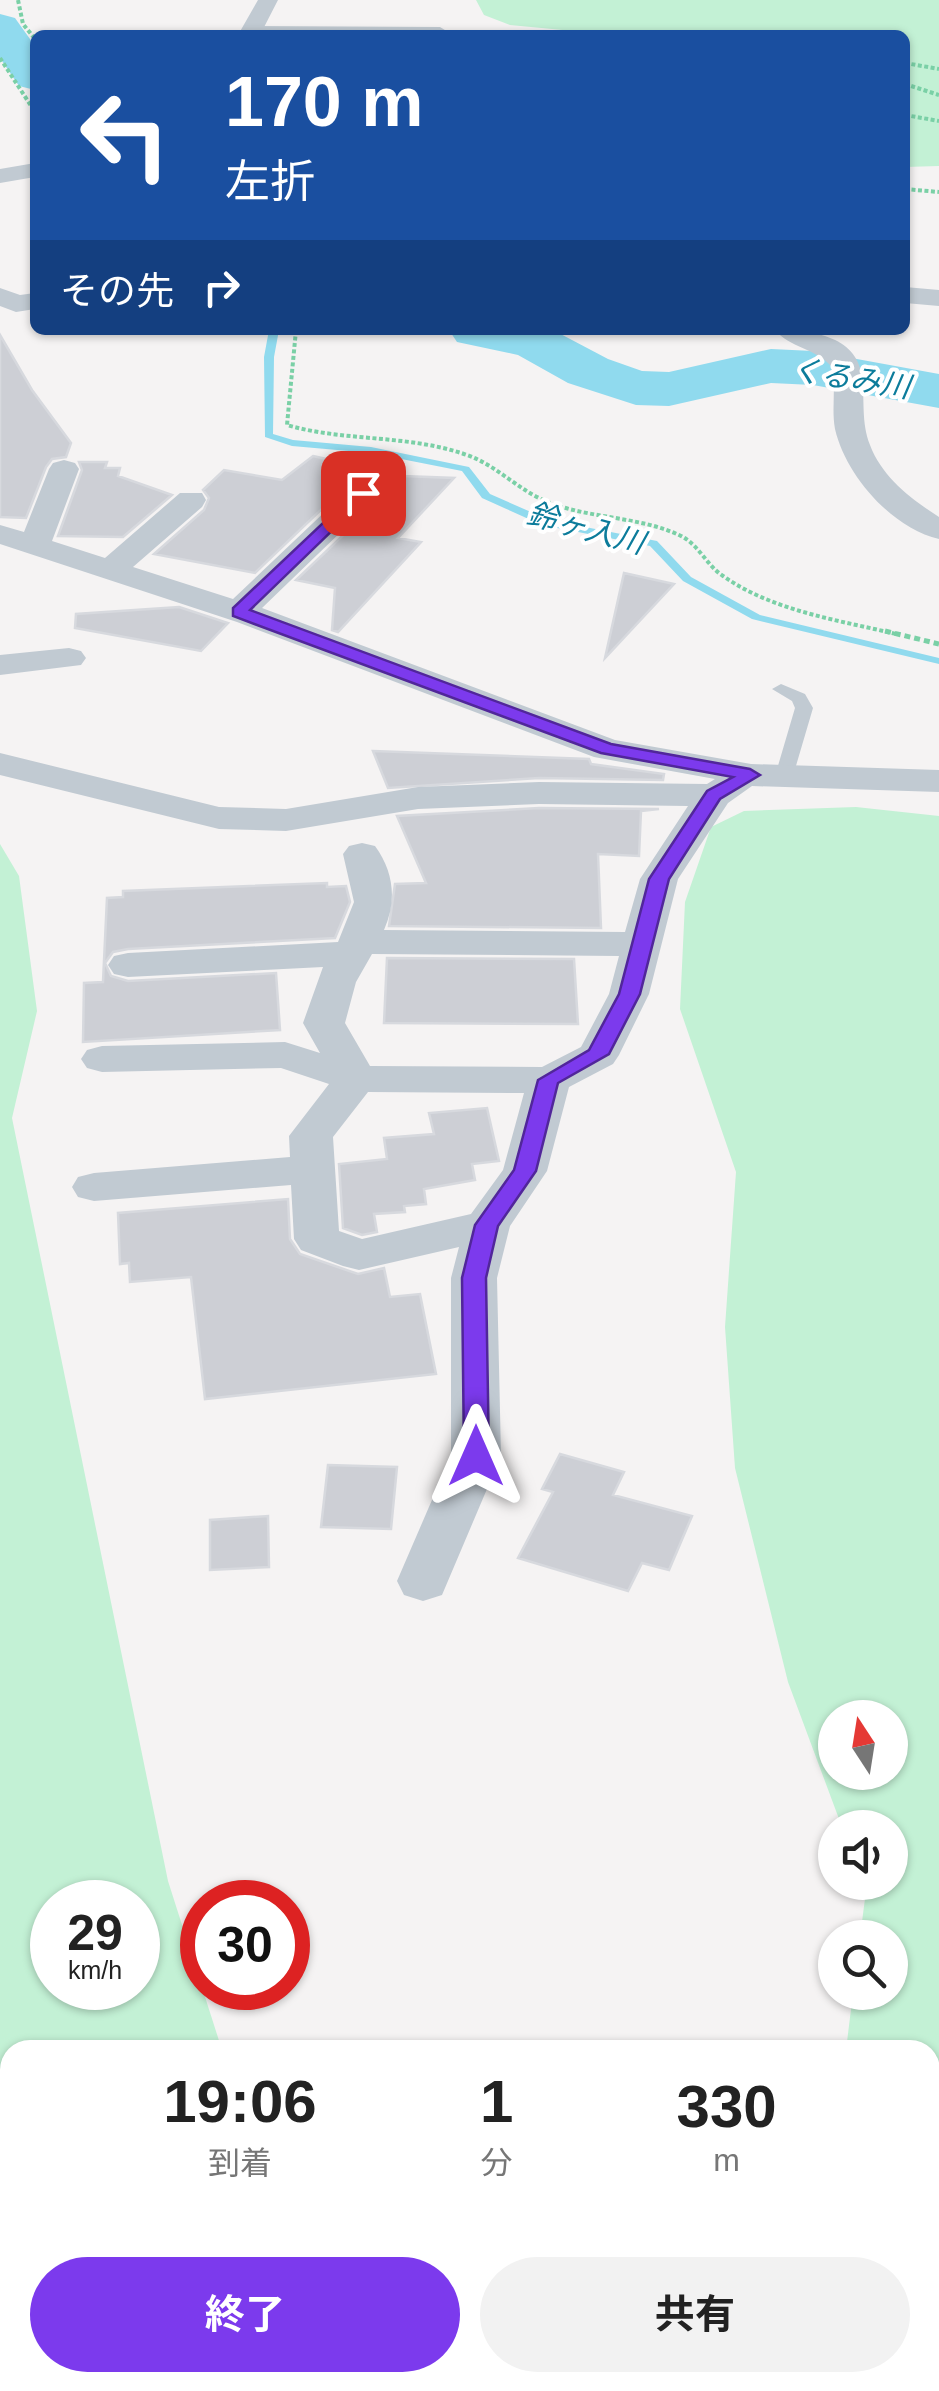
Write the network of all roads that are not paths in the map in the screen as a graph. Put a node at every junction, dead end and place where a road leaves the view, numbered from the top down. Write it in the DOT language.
graph roads {
  1 [pos="268,0"];
  2 [pos="251,30"];
  3 [pos="30,171"];
  4 [pos="0,176"];
  5 [pos="910,295"];
  6 [pos="939,298"];
  7 [pos="800,335"];
  8 [pos="64,468"];
  9 [pos="363,493"];
  10 [pos="191,500"];
  11 [pos="939,530"];
  12 [pos="0,534"];
  13 [pos="35,545"];
  14 [pos="110,570"];
  15 [pos="239,612"];
  16 [pos="69,658"];
  17 [pos="0,666"];
  18 [pos="782,689"];
  19 [pos="0,764"];
  20 [pos="939,781"];
  21 [pos="749,782"];
  22 [pos="362,854"];
  23 [pos="642,944"];
  24 [pos="356,947"];
  25 [pos="128,965"];
  26 [pos="102,1059"];
  27 [pos="356,1079"];
  28 [pos="548,1080"];
  29 [pos="312,1168"];
  30 [pos="94,1187"];
  31 [pos="487,1225"];
  32 [pos="422,1581"];
  1 -- 2 [label="street"];
  3 -- 4 [label="street"];
  5 -- 6 [label="street"];
  7 -- 11 [label="street"];
  8 -- 13 [label="street"];
  9 -- 15 [label="street"];
  10 -- 14 [label="street"];
  12 -- 13 [label="street"];
  13 -- 14 [label="street"];
  14 -- 15 [label="street"];
  15 -- 21 [label="street"];
  16 -- 17 [label="street"];
  18 -- 21 [label="lane"];
  19 -- 21 [label="street"];
  20 -- 21 [label="street"];
  21 -- 23 [label="street"];
  22 -- 24 [label="street"];
  23 -- 24 [label="street"];
  23 -- 28 [label="street"];
  24 -- 25 [label="street"];
  24 -- 27 [label="street"];
  26 -- 27 [label="street"];
  27 -- 28 [label="street"];
  27 -- 29 [label="street"];
  28 -- 31 [label="street"];
  29 -- 30 [label="street"];
  29 -- 31 [label="street"];
  31 -- 32 [label="street"];
}
